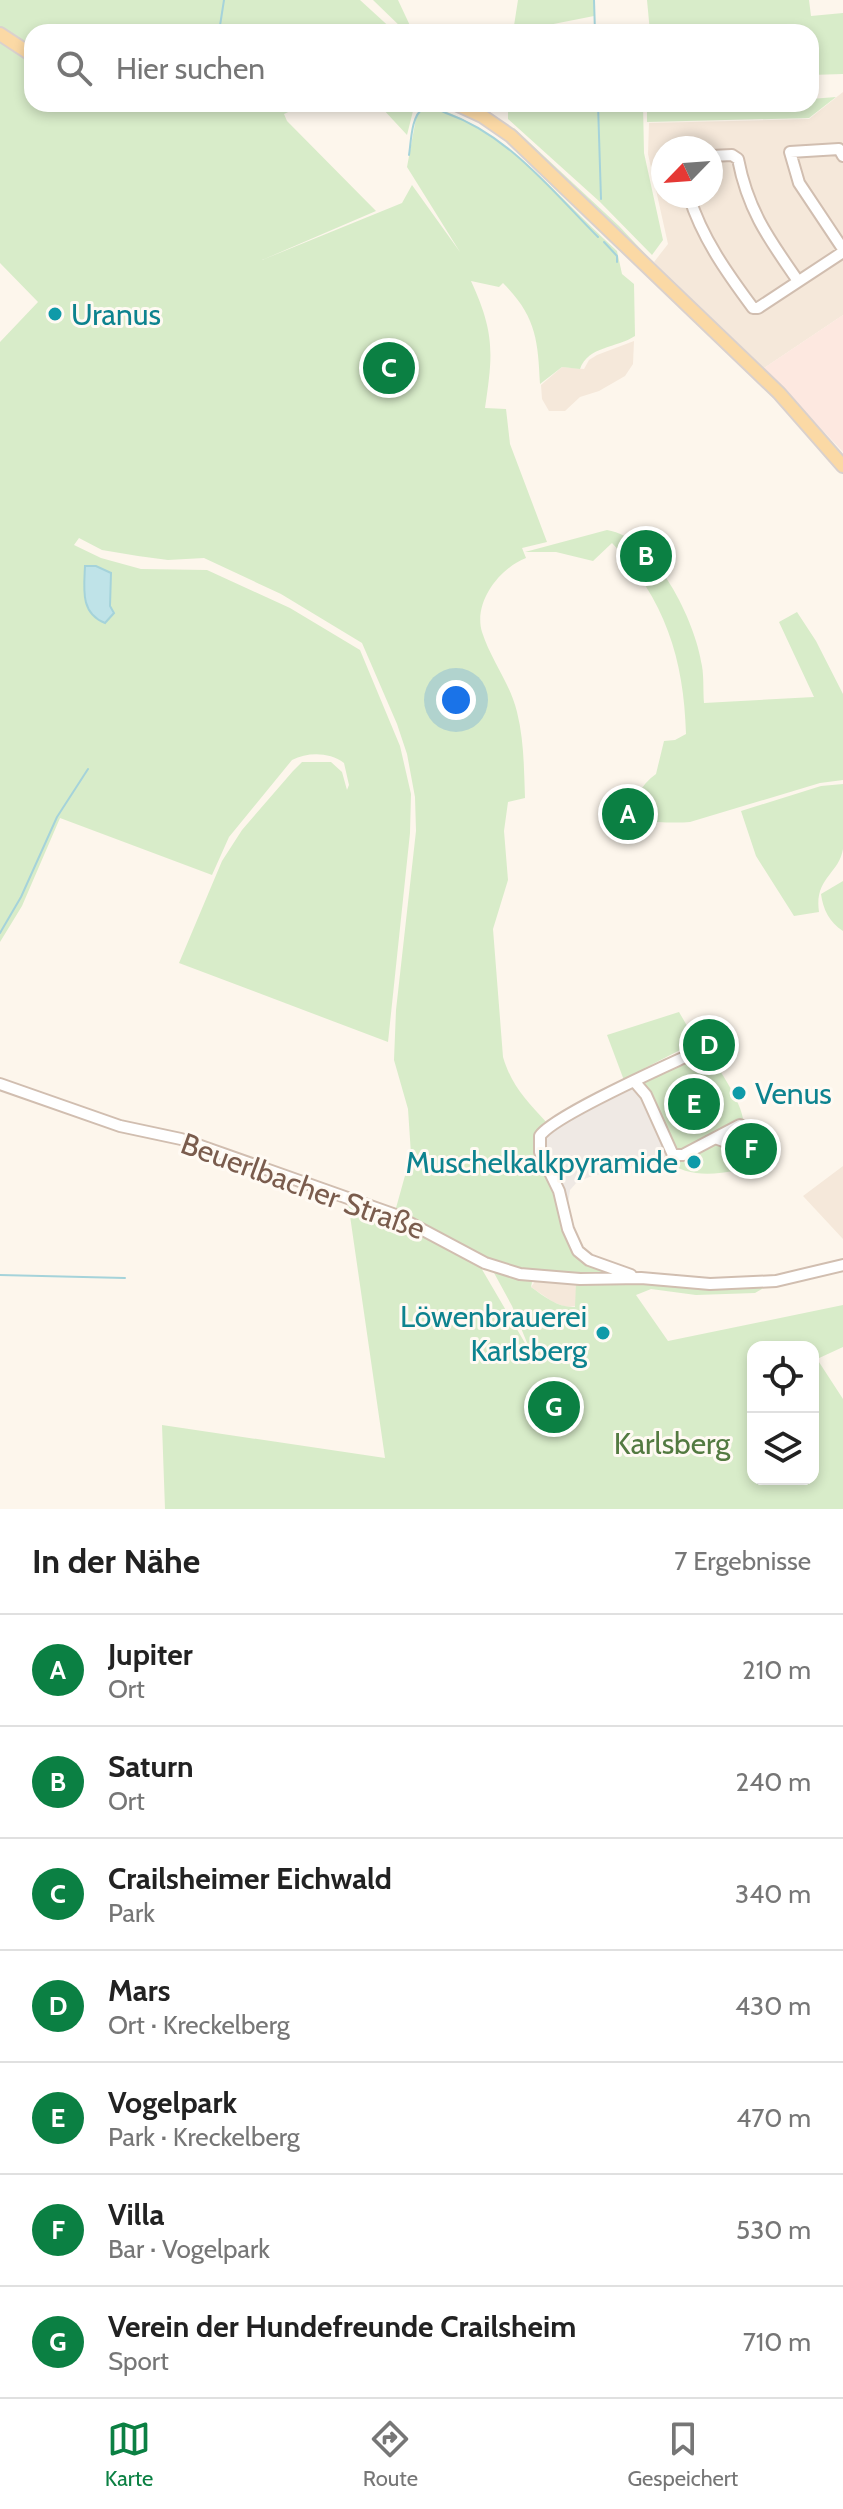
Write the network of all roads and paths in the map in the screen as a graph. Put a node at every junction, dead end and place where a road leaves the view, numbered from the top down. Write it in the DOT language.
graph roads {
  1 [pos="0,34"];
  2 [pos="24,50"];
  3 [pos="473,112"];
  4 [pos="723,155"];
  5 [pos="843,156"];
  6 [pos="693,208"];
  7 [pos="843,250"];
  8 [pos="798,281"];
  9 [pos="843,466"];
  10 [pos="685,1057"];
  11 [pos="634,1081"];
  12 [pos="0,1084"];
  13 [pos="719,1140"];
  14 [pos="843,1265"];
  15 [pos="641,1278"];
  1 -- 2 [label="main road"];
  3 -- 9 [label="main road"];
  4 -- 8 [label="street"];
  5 -- 7 [label="street"];
  6 -- 8 [label="street"];
  7 -- 8 [label="street"];
  10 -- 11 [label="street"];
  11 -- 13 [label="street"];
  11 -- 15 [label="street"];
  12 -- 15 [label="street, Beuerlbacher Straße"];
  13 -- 13 [label="street"];
  14 -- 15 [label="street, Beuerlbacher Straße"];
}
